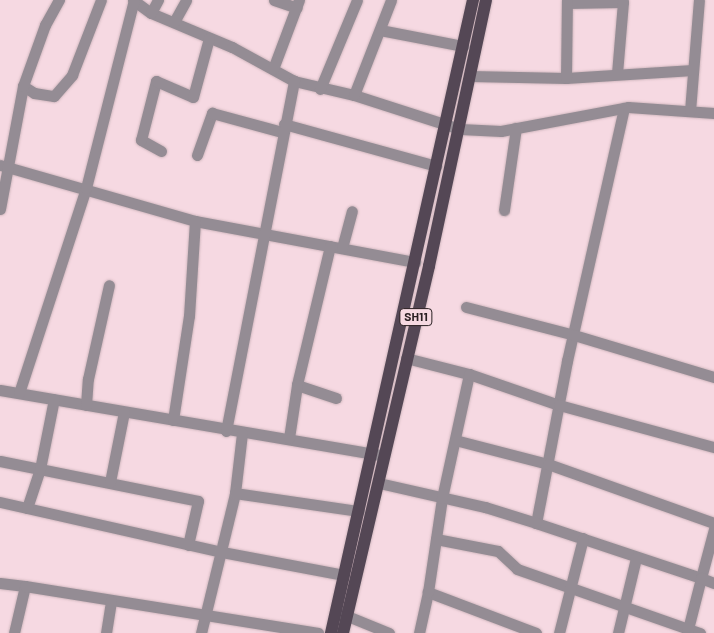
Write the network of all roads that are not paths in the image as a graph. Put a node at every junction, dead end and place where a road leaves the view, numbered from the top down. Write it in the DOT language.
graph roads {
  1 [pos="59,0"];
  2 [pos="101,0"];
  3 [pos="134,0"];
  4 [pos="158,0"];
  5 [pos="186,0"];
  6 [pos="274,0"];
  7 [pos="357,0"];
  8 [pos="391,0"];
  9 [pos="473,0"];
  10 [pos="486,0"];
  11 [pos="699,0"];
  12 [pos="567,1"];
  13 [pos="298,4"];
  14 [pos="151,13"];
  15 [pos="174,22"];
  16 [pos="380,30"];
  17 [pos="209,38"];
  18 [pos="463,46"];
  19 [pos="272,69"];
  20 [pos="694,70"];
  21 [pos="617,74"];
  22 [pos="470,76"];
  23 [pos="566,78"];
  24 [pos="294,81"];
  25 [pos="23,86"];
  26 [pos="320,89"];
  27 [pos="354,95"];
  28 [pos="624,108"];
  29 [pos="690,111"];
  30 [pos="714,112"];
  31 [pos="445,125"];
  32 [pos="283,128"];
  33 [pos="516,128"];
  34 [pos="460,129"];
  35 [pos="161,151"];
  36 [pos="197,155"];
  37 [pos="4,166"];
  38 [pos="436,166"];
  39 [pos="86,188"];
  40 [pos="0,209"];
  41 [pos="504,210"];
  42 [pos="352,211"];
  43 [pos="195,221"];
  44 [pos="262,234"];
  45 [pos="330,246"];
  46 [pos="342,248"];
  47 [pos="415,262"];
  48 [pos="109,284"];
  49 [pos="466,307"];
  50 [pos="574,335"];
  51 [pos="406,358"];
  52 [pos="469,374"];
  53 [pos="714,377"];
  54 [pos="297,385"];
  55 [pos="0,390"];
  56 [pos="19,393"];
  57 [pos="336,398"];
  58 [pos="54,400"];
  59 [pos="86,405"];
  60 [pos="559,405"];
  61 [pos="124,412"];
  62 [pos="173,420"];
  63 [pos="226,431"];
  64 [pos="242,433"];
  65 [pos="289,438"];
  66 [pos="455,440"];
  67 [pos="714,447"];
  68 [pos="379,454"];
  69 [pos="0,461"];
  70 [pos="548,464"];
  71 [pos="40,469"];
  72 [pos="110,482"];
  73 [pos="379,483"];
  74 [pos="235,493"];
  75 [pos="442,498"];
  76 [pos="0,502"];
  77 [pos="27,508"];
  78 [pos="359,512"];
  79 [pos="536,523"];
  80 [pos="714,524"];
  81 [pos="714,529"];
  82 [pos="584,538"];
  83 [pos="436,539"];
  84 [pos="188,545"];
  85 [pos="222,552"];
  86 [pos="636,558"];
  87 [pos="344,575"];
  88 [pos="701,578"];
  89 [pos="0,583"];
  90 [pos="714,583"];
  91 [pos="25,586"];
  92 [pos="571,587"];
  93 [pos="428,592"];
  94 [pos="111,601"];
  95 [pos="625,606"];
  96 [pos="341,614"];
  97 [pos="204,616"];
  98 [pos="274,630"];
  99 [pos="687,631"];
  100 [pos="14,633"];
  101 [pos="106,633"];
  102 [pos="202,633"];
  103 [pos="318,633"];
  104 [pos="331,633"];
  105 [pos="343,633"];
  106 [pos="389,633"];
  107 [pos="419,633"];
  108 [pos="536,633"];
  109 [pos="560,633"];
  110 [pos="618,633"];
  111 [pos="700,633"];
  1 -- 25 [label="street"];
  2 -- 25 [label="street"];
  3 -- 14 [label="street"];
  3 -- 39 [label="street"];
  4 -- 14 [label="street"];
  5 -- 15 [label="street"];
  6 -- 13 [label="street"];
  7 -- 26 [label="street"];
  8 -- 16 [label="street"];
  9 -- 18 [label="main road, SH11"];
  10 -- 22 [label="main road, SH11"];
  11 -- 20 [label="street"];
  12 -- 21 [label="street"];
  12 -- 23 [label="street"];
  13 -- 19 [label="street"];
  14 -- 15 [label="street"];
  15 -- 17 [label="street"];
  16 -- 18 [label="street"];
  16 -- 27 [label="street"];
  17 -- 19 [label="street"];
  17 -- 35 [label="street"];
  18 -- 31 [label="main road, SH11"];
  19 -- 24 [label="street"];
  20 -- 21 [label="street"];
  20 -- 29 [label="street"];
  21 -- 23 [label="street"];
  22 -- 23 [label="street"];
  22 -- 34 [label="main road, SH11"];
  24 -- 26 [label="street"];
  24 -- 32 [label="street"];
  25 -- 37 [label="street"];
  26 -- 27 [label="street"];
  27 -- 31 [label="street"];
  28 -- 29 [label="street"];
  28 -- 33 [label="street"];
  28 -- 50 [label="street"];
  29 -- 30 [label="street"];
  31 -- 34 [label="street"];
  31 -- 38 [label="main road, SH11"];
  32 -- 36 [label="street"];
  32 -- 38 [label="street"];
  32 -- 44 [label="street"];
  33 -- 34 [label="street"];
  33 -- 41 [label="street"];
  34 -- 51 [label="main road, SH11"];
  37 -- 39 [label="street"];
  37 -- 40 [label="street"];
  38 -- 47 [label="main road, SH11"];
  39 -- 43 [label="street"];
  39 -- 56 [label="street"];
  42 -- 46 [label="street"];
  43 -- 44 [label="street"];
  43 -- 62 [label="street"];
  44 -- 45 [label="street"];
  44 -- 63 [label="street"];
  45 -- 46 [label="street"];
  45 -- 54 [label="street"];
  46 -- 47 [label="street"];
  47 -- 68 [label="main road, SH11"];
  48 -- 59 [label="street"];
  49 -- 50 [label="street"];
  50 -- 53 [label="street"];
  50 -- 60 [label="street"];
  51 -- 52 [label="street"];
  51 -- 68 [label="main road, SH11"];
  52 -- 60 [label="street"];
  52 -- 66 [label="street"];
  54 -- 57 [label="street"];
  54 -- 65 [label="street"];
  55 -- 56 [label="street"];
  56 -- 58 [label="street"];
  58 -- 59 [label="street"];
  58 -- 71 [label="street"];
  59 -- 61 [label="street"];
  60 -- 67 [label="street"];
  60 -- 70 [label="street"];
  61 -- 62 [label="street"];
  61 -- 72 [label="street"];
  62 -- 63 [label="street"];
  63 -- 64 [label="street"];
  64 -- 65 [label="street"];
  64 -- 74 [label="street"];
  65 -- 68 [label="street"];
  66 -- 70 [label="street"];
  66 -- 75 [label="street"];
  68 -- 73 [label="main road, SH11"];
  68 -- 78 [label="main road, SH11"];
  69 -- 71 [label="street"];
  70 -- 79 [label="street"];
  70 -- 80 [label="street"];
  71 -- 72 [label="street"];
  71 -- 77 [label="street"];
  72 -- 84 [label="street"];
  73 -- 75 [label="street"];
  73 -- 96 [label="main road, SH11"];
  74 -- 78 [label="street"];
  74 -- 85 [label="street"];
  75 -- 79 [label="street"];
  75 -- 83 [label="street"];
  76 -- 77 [label="street"];
  77 -- 84 [label="street"];
  78 -- 87 [label="main road, SH11"];
  79 -- 82 [label="street"];
  81 -- 88 [label="street"];
  82 -- 86 [label="street"];
  82 -- 92 [label="street"];
  83 -- 92 [label="street"];
  83 -- 93 [label="street"];
  84 -- 85 [label="street"];
  85 -- 87 [label="street"];
  85 -- 97 [label="street"];
  86 -- 88 [label="street"];
  86 -- 95 [label="street"];
  87 -- 96 [label="main road, SH11"];
  88 -- 90 [label="street"];
  88 -- 99 [label="street"];
  89 -- 91 [label="street"];
  91 -- 94 [label="street"];
  91 -- 100 [label="street"];
  92 -- 95 [label="street"];
  92 -- 109 [label="street"];
  93 -- 107 [label="street"];
  93 -- 108 [label="street"];
  94 -- 97 [label="street"];
  94 -- 101 [label="street"];
  95 -- 99 [label="street"];
  95 -- 110 [label="street"];
  96 -- 104 [label="main road, SH11"];
  96 -- 105 [label="main road, SH11"];
  96 -- 106 [label="street"];
  97 -- 98 [label="street"];
  97 -- 102 [label="street"];
  98 -- 103 [label="street"];
  99 -- 111 [label="street"];
}
